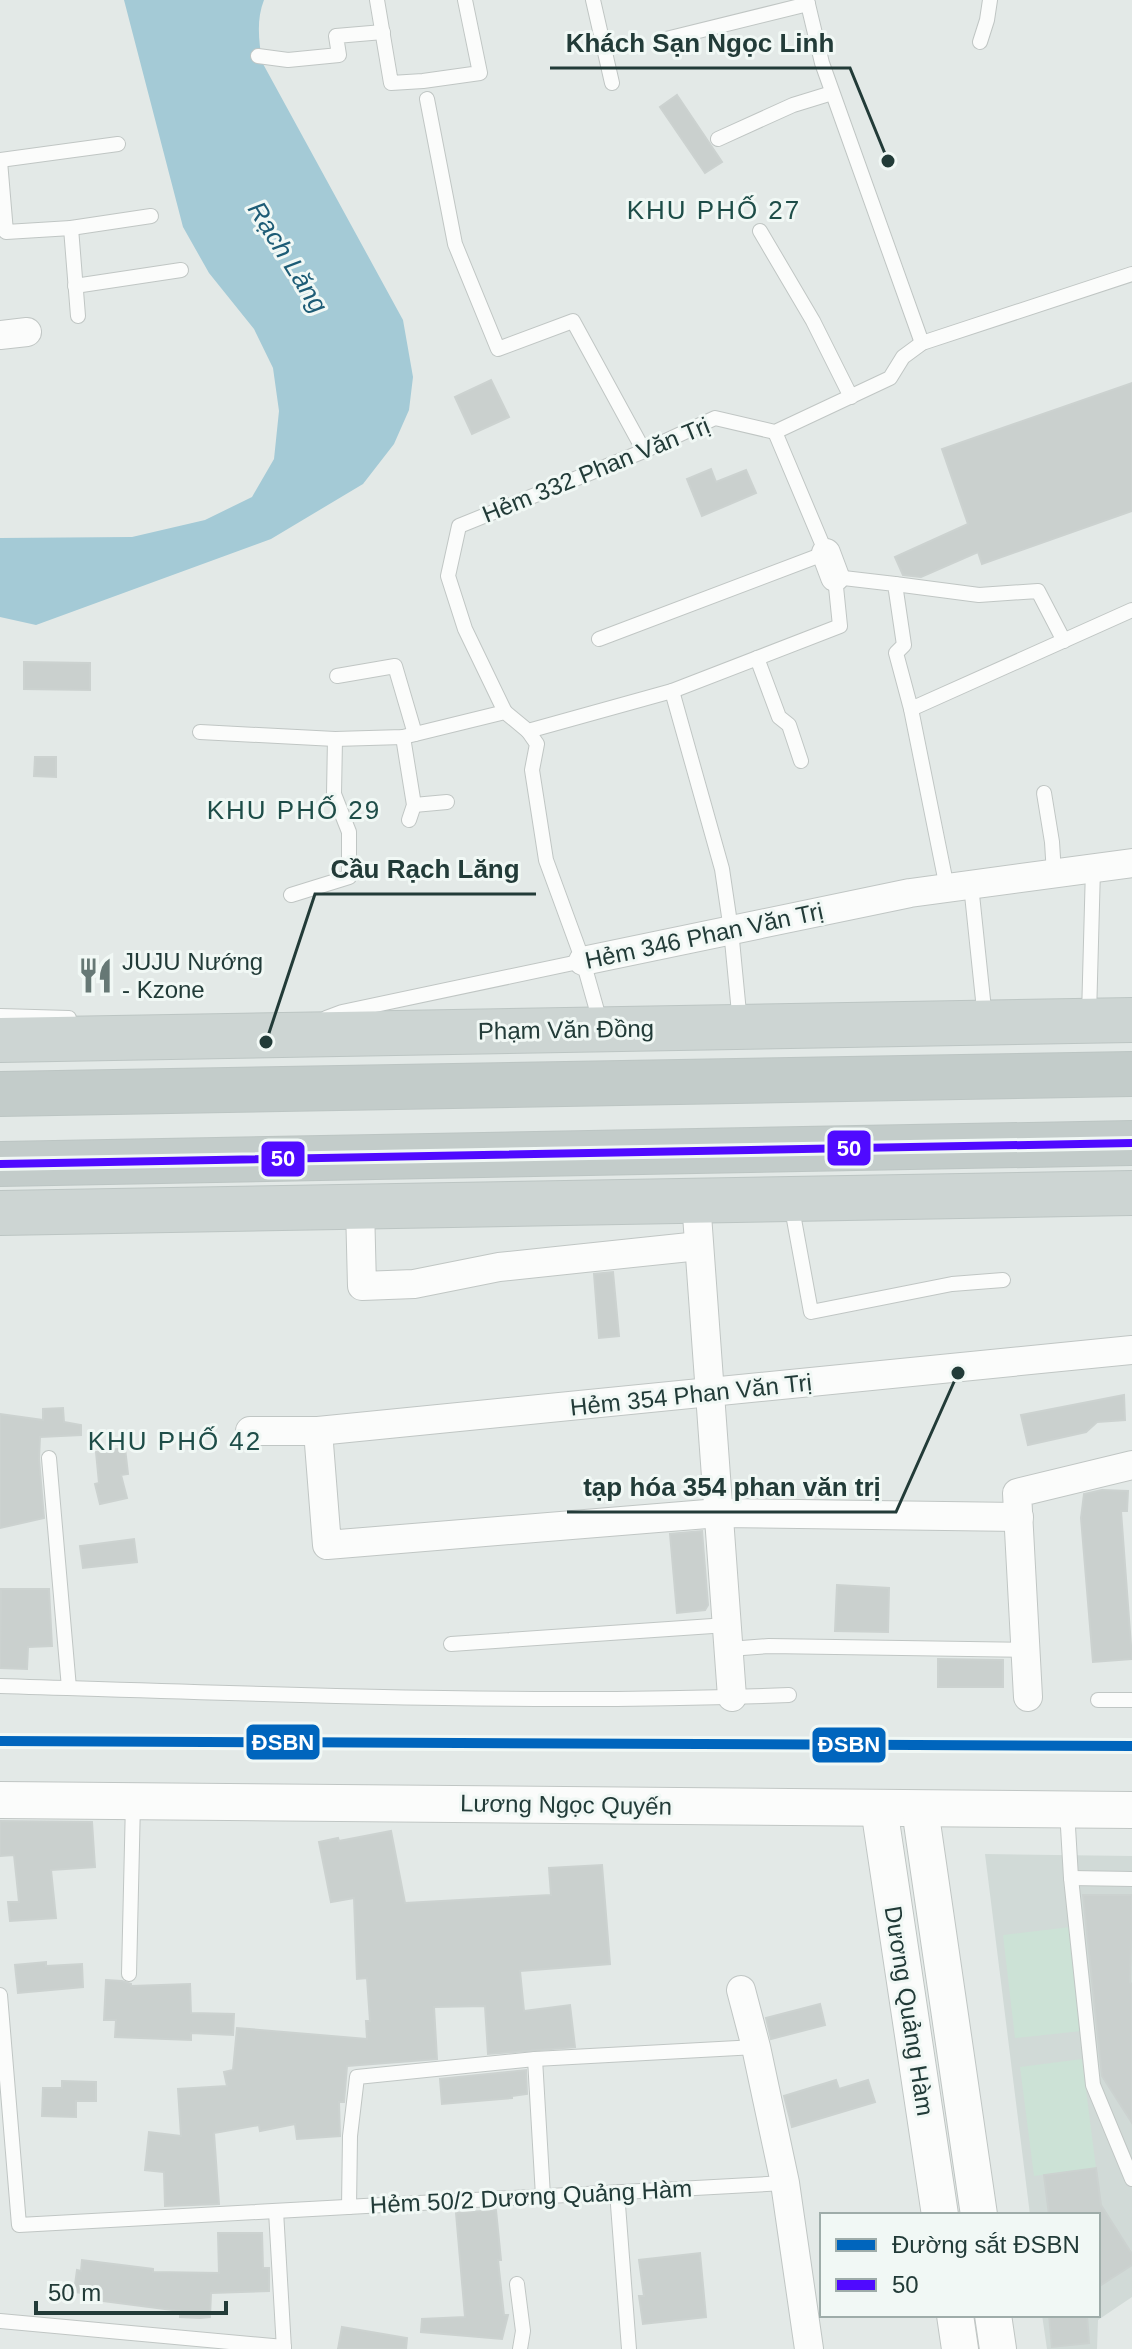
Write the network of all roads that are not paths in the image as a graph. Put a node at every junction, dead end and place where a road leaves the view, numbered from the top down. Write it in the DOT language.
graph roads {
  1 [pos="377,0"];
  2 [pos="465,0"];
  3 [pos="593,0"];
  4 [pos="990,0"];
  5 [pos="807,2"];
  6 [pos="383,32"];
  7 [pos="662,40"];
  8 [pos="980,42"];
  9 [pos="258,56"];
  10 [pos="612,83"];
  11 [pos="832,93"];
  12 [pos="427,99"];
  13 [pos="718,139"];
  14 [pos="118,144"];
  15 [pos="0,160"];
  16 [pos="151,216"];
  17 [pos="71,228"];
  18 [pos="760,231"];
  19 [pos="181,270"];
  20 [pos="1132,274"];
  21 [pos="75,286"];
  22 [pos="78,316"];
  23 [pos="922,343"];
  24 [pos="851,397"];
  25 [pos="775,432"];
  26 [pos="644,451"];
  27 [pos="831,565"];
  28 [pos="895,584"];
  29 [pos="1132,610"];
  30 [pos="599,639"];
  31 [pos="1064,641"];
  32 [pos="757,658"];
  33 [pos="337,676"];
  34 [pos="672,691"];
  35 [pos="911,709"];
  36 [pos="505,712"];
  37 [pos="528,731"];
  38 [pos="200,732"];
  39 [pos="409,736"];
  40 [pos="335,739"];
  41 [pos="801,761"];
  42 [pos="1044,793"];
  43 [pos="447,802"];
  44 [pos="1132,863"];
  45 [pos="1093,868"];
  46 [pos="1054,874"];
  47 [pos="959,886"];
  48 [pos="291,895"];
  49 [pos="731,930"];
  50 [pos="583,961"];
  51 [pos="0,1016"];
  52 [pos="1132,1020"];
  53 [pos="1089,1021"];
  54 [pos="985,1023"];
  55 [pos="92,1027"];
  56 [pos="740,1027"];
  57 [pos="602,1029"];
  58 [pos="281,1035"];
  59 [pos="0,1040"];
  60 [pos="1132,1074"];
  61 [pos="0,1094"];
  62 [pos="1132,1143"];
  63 [pos="363,1157"];
  64 [pos="0,1164"];
  65 [pos="1132,1193"];
  66 [pos="790,1199"];
  67 [pos="696,1201"];
  68 [pos="360,1207"];
  69 [pos="0,1213"];
  70 [pos="699,1246"];
  71 [pos="1003,1280"];
  72 [pos="1132,1350"];
  73 [pos="710,1393"];
  74 [pos="250,1431"];
  75 [pos="318,1431"];
  76 [pos="49,1458"];
  77 [pos="1132,1465"];
  78 [pos="719,1513"];
  79 [pos="1019,1517"];
  80 [pos="728,1637"];
  81 [pos="451,1644"];
  82 [pos="1027,1650"];
  83 [pos="0,1686"];
  84 [pos="69,1688"];
  85 [pos="789,1695"];
  86 [pos="732,1697"];
  87 [pos="1028,1697"];
  88 [pos="1098,1700"];
  89 [pos="1132,1700"];
  90 [pos="0,1800"];
  91 [pos="133,1801"];
  92 [pos="879,1808"];
  93 [pos="920,1809"];
  94 [pos="1067,1810"];
  95 [pos="1132,1810"];
  96 [pos="1071,1878"];
  97 [pos="1132,1879"];
  98 [pos="129,1974"];
  99 [pos="741,1990"];
  100 [pos="0,1995"];
  101 [pos="1,2014"];
  102 [pos="756,2047"];
  103 [pos="535,2059"];
  104 [pos="1132,2179"];
  105 [pos="785,2183"];
  106 [pos="617,2192"];
  107 [pos="543,2196"];
  108 [pos="349,2207"];
  109 [pos="276,2211"];
  110 [pos="940,2213"];
  111 [pos="979,2213"];
  112 [pos="517,2284"];
  113 [pos="955,2317"];
  114 [pos="993,2317"];
  115 [pos="0,2321"];
  116 [pos="284,2348"];
  117 [pos="520,2349"];
  118 [pos="629,2349"];
  119 [pos="809,2349"];
  120 [pos="960,2349"];
  121 [pos="998,2349"];
  1 -- 6 [label="lane"];
  2 -- 6 [label="lane"];
  3 -- 10 [label="lane"];
  4 -- 8 [label="lane"];
  5 -- 7 [label="lane"];
  5 -- 11 [label="lane"];
  6 -- 9 [label="lane"];
  11 -- 13 [label="lane"];
  11 -- 23 [label="lane"];
  12 -- 26 [label="lane"];
  14 -- 15 [label="lane"];
  15 -- 17 [label="lane"];
  16 -- 17 [label="lane"];
  17 -- 21 [label="lane"];
  18 -- 24 [label="lane"];
  19 -- 21 [label="lane"];
  20 -- 23 [label="lane"];
  21 -- 22 [label="lane"];
  23 -- 24 [label="lane"];
  24 -- 25 [label="lane"];
  25 -- 26 [label="lane, Hẻm 332 Phan Văn Trị"];
  25 -- 27 [label="lane"];
  26 -- 36 [label="lane, Hẻm 332 Phan Văn Trị"];
  27 -- 28 [label="lane"];
  27 -- 30 [label="lane"];
  27 -- 32 [label="lane"];
  28 -- 31 [label="lane"];
  28 -- 35 [label="lane"];
  29 -- 31 [label="lane"];
  31 -- 35 [label="lane"];
  32 -- 34 [label="lane"];
  32 -- 41 [label="lane"];
  33 -- 39 [label="lane"];
  34 -- 37 [label="lane"];
  34 -- 49 [label="lane"];
  35 -- 47 [label="lane"];
  36 -- 37 [label="lane"];
  36 -- 39 [label="lane"];
  37 -- 50 [label="lane"];
  38 -- 40 [label="lane"];
  39 -- 40 [label="lane"];
  39 -- 43 [label="lane"];
  40 -- 48 [label="lane"];
  42 -- 46 [label="lane"];
  44 -- 45 [label="street, Hẻm 346 Phan Văn Trị"];
  45 -- 46 [label="street, Hẻm 346 Phan Văn Trị"];
  45 -- 53 [label="lane"];
  46 -- 47 [label="street, Hẻm 346 Phan Văn Trị"];
  47 -- 49 [label="street, Hẻm 346 Phan Văn Trị"];
  47 -- 54 [label="lane"];
  49 -- 50 [label="street, Hẻm 346 Phan Văn Trị"];
  49 -- 56 [label="lane"];
  50 -- 57 [label="lane"];
  50 -- 58 [label="lane, Hẻm 346 Phan Văn Trị"];
  51 -- 55 [label="lane"];
  52 -- 53 [label="main road, Phạm Văn Đồng"];
  53 -- 54 [label="main road, Phạm Văn Đồng"];
  54 -- 56 [label="main road, Phạm Văn Đồng"];
  55 -- 58 [label="main road, Phạm Văn Đồng"];
  55 -- 59 [label="main road, Phạm Văn Đồng"];
  56 -- 57 [label="main road, Phạm Văn Đồng"];
  57 -- 58 [label="main road, Phạm Văn Đồng"];
  60 -- 61 [label="highway"];
  62 -- 63 [label="highway"];
  63 -- 64 [label="highway"];
  63 -- 68 [label="main road"];
  65 -- 66 [label="main road"];
  66 -- 67 [label="main road"];
  66 -- 71 [label="lane"];
  67 -- 68 [label="main road"];
  67 -- 70 [label="street"];
  68 -- 69 [label="main road"];
  68 -- 70 [label="street"];
  70 -- 73 [label="street"];
  72 -- 73 [label="street, Hẻm 354 Phan Văn Trị"];
  73 -- 75 [label="street, Hẻm 354 Phan Văn Trị"];
  73 -- 78 [label="street"];
  74 -- 75 [label="street, Hẻm 354 Phan Văn Trị"];
  75 -- 78 [label="street"];
  76 -- 84 [label="lane"];
  77 -- 79 [label="street"];
  78 -- 79 [label="street"];
  78 -- 80 [label="street"];
  79 -- 82 [label="street"];
  80 -- 81 [label="lane"];
  80 -- 82 [label="lane"];
  80 -- 86 [label="street"];
  82 -- 87 [label="street"];
  83 -- 84 [label="lane"];
  84 -- 86 [label="lane"];
  85 -- 86 [label="lane"];
  88 -- 89 [label="lane"];
  90 -- 91 [label="street, Lương Ngọc Quyến"];
  91 -- 92 [label="street, Lương Ngọc Quyến"];
  91 -- 98 [label="lane"];
  92 -- 93 [label="street, Lương Ngọc Quyến"];
  92 -- 110 [label="street, Dương Quảng Hàm"];
  93 -- 94 [label="street, Lương Ngọc Quyến"];
  93 -- 111 [label="street, Dương Quảng Hàm"];
  94 -- 95 [label="street, Lương Ngọc Quyến"];
  94 -- 96 [label="lane"];
  96 -- 97 [label="lane"];
  96 -- 104 [label="lane"];
  99 -- 102 [label="street"];
  100 -- 101 [label="lane"];
  101 -- 109 [label="lane, Hẻm 50/2 Dương Quảng Hàm"];
  102 -- 103 [label="lane"];
  102 -- 105 [label="street"];
  103 -- 107 [label="lane"];
  103 -- 108 [label="lane"];
  105 -- 106 [label="lane, Hẻm 50/2 Dương Quảng Hàm"];
  105 -- 119 [label="street"];
  106 -- 107 [label="lane, Hẻm 50/2 Dương Quảng Hàm"];
  106 -- 118 [label="lane"];
  107 -- 108 [label="lane, Hẻm 50/2 Dương Quảng Hàm"];
  108 -- 109 [label="lane, Hẻm 50/2 Dương Quảng Hàm"];
  109 -- 116 [label="lane"];
  112 -- 117 [label="lane"];
  113 -- 120 [label="street"];
  114 -- 121 [label="street"];
  115 -- 116 [label="lane"];
}
